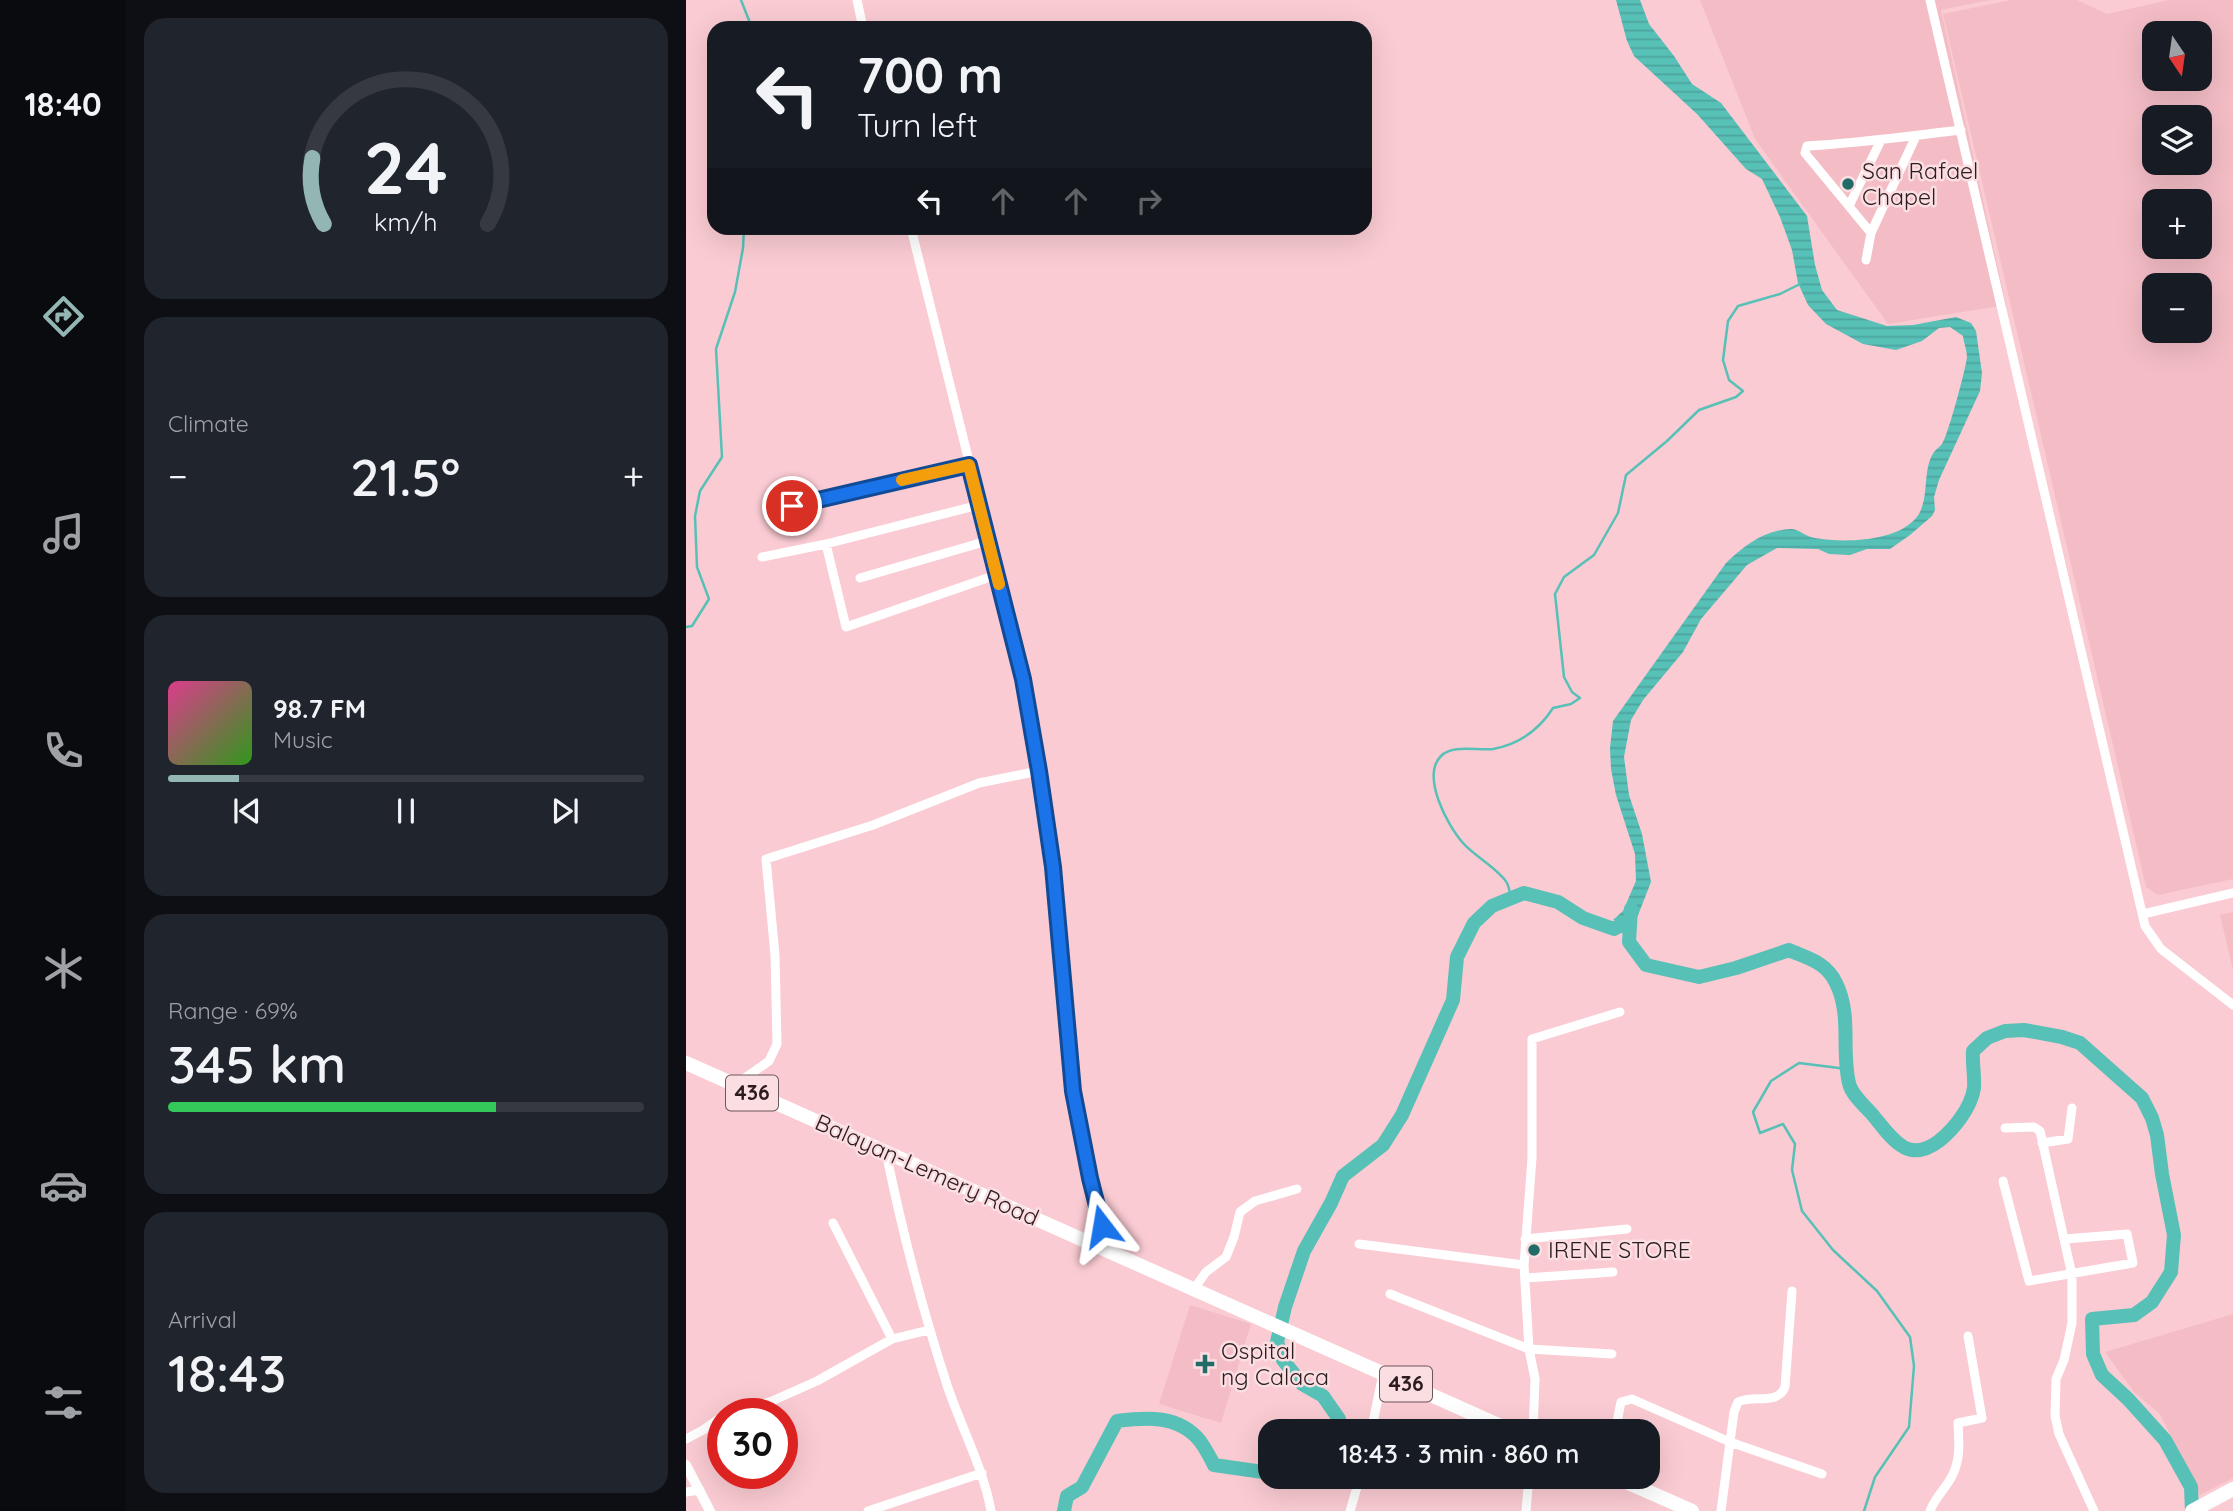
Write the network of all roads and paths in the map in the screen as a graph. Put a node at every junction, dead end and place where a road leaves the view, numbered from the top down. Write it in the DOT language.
graph roads {
  1 [pos="857,0"];
  2 [pos="1930,0"];
  3 [pos="862,21"];
  4 [pos="1961,130"];
  5 [pos="1916,135"];
  6 [pos="1881,140"];
  7 [pos="1849,206"];
  8 [pos="1871,233"];
  9 [pos="913,235"];
  10 [pos="1866,260"];
  11 [pos="969,465"];
  12 [pos="979,505"];
  13 [pos="767,512"];
  14 [pos="988,541"];
  15 [pos="826,544"];
  16 [pos="762,557"];
  17 [pos="996,575"];
  18 [pos="860,578"];
  19 [pos="1039,771"];
  20 [pos="2233,893"];
  21 [pos="2143,914"];
  22 [pos="2233,1005"];
  23 [pos="1620,1012"];
  24 [pos="686,1063"];
  25 [pos="735,1085"];
  26 [pos="2072,1108"];
  27 [pos="2005,1128"];
  28 [pos="2042,1143"];
  29 [pos="886,1152"];
  30 [pos="2003,1181"];
  31 [pos="1297,1189"];
  32 [pos="833,1223"];
  33 [pos="1627,1229"];
  34 [pos="1524,1239"];
  35 [pos="2065,1239"];
  36 [pos="1359,1244"];
  37 [pos="1108,1250"];
  38 [pos="1524,1265"];
  39 [pos="1613,1272"];
  40 [pos="2072,1275"];
  41 [pos="1526,1278"];
  42 [pos="1194,1289"];
  43 [pos="1792,1291"];
  44 [pos="1390,1294"];
  45 [pos="929,1330"];
  46 [pos="1968,1336"];
  47 [pos="892,1339"];
  48 [pos="1529,1349"];
  49 [pos="1612,1354"];
  50 [pos="1382,1374"];
  51 [pos="779,1398"];
  52 [pos="1373,1419"];
  53 [pos="1484,1419"];
  54 [pos="1533,1419"];
  55 [pos="1618,1419"];
  56 [pos="707,1427"];
  57 [pos="686,1439"];
  58 [pos="1730,1442"];
  59 [pos="686,1466"];
  60 [pos="982,1473"];
  61 [pos="1822,1474"];
  62 [pos="700,1489"];
  63 [pos="1356,1489"];
  64 [pos="1528,1489"];
  65 [pos="1642,1489"];
  66 [pos="2233,1489"];
  67 [pos="686,1492"];
  68 [pos="710,1511"];
  69 [pos="868,1511"];
  70 [pos="991,1511"];
  71 [pos="1350,1511"];
  72 [pos="1526,1511"];
  73 [pos="1692,1511"];
  74 [pos="1721,1511"];
  75 [pos="1930,1511"];
  76 [pos="2094,1511"];
  77 [pos="2192,1511"];
  1 -- 3 [label="street"];
  2 -- 4 [label="street"];
  4 -- 5 [label="street"];
  4 -- 21 [label="street"];
  5 -- 6 [label="street"];
  5 -- 8 [label="street"];
  6 -- 7 [label="street"];
  6 -- 7 [label="street"];
  7 -- 8 [label="street"];
  8 -- 10 [label="street"];
  9 -- 11 [label="street"];
  11 -- 12 [label="street"];
  11 -- 13 [label="street"];
  12 -- 14 [label="street"];
  12 -- 15 [label="street"];
  14 -- 17 [label="street"];
  14 -- 18 [label="street"];
  15 -- 16 [label="street"];
  15 -- 17 [label="street"];
  17 -- 19 [label="street"];
  19 -- 25 [label="street"];
  19 -- 37 [label="street"];
  20 -- 21 [label="street"];
  21 -- 22 [label="street"];
  23 -- 34 [label="street"];
  24 -- 25 [label="main road, Balayan-Lemery Road / 436"];
  25 -- 29 [label="main road, Balayan-Lemery Road / 436"];
  26 -- 28 [label="street"];
  27 -- 28 [label="street"];
  28 -- 35 [label="street"];
  29 -- 37 [label="main road, Balayan-Lemery Road / 436"];
  29 -- 45 [label="street"];
  30 -- 40 [label="street"];
  31 -- 42 [label="street"];
  32 -- 47 [label="street"];
  33 -- 34 [label="street"];
  34 -- 38 [label="street"];
  35 -- 40 [label="street"];
  35 -- 40 [label="street"];
  36 -- 38 [label="street"];
  37 -- 42 [label="main road, Balayan-Lemery Road / 436"];
  38 -- 41 [label="street"];
  39 -- 41 [label="street"];
  40 -- 76 [label="street"];
  41 -- 48 [label="street"];
  42 -- 50 [label="main road, Balayan-Lemery Road / 436"];
  43 -- 58 [label="street"];
  44 -- 48 [label="street"];
  45 -- 47 [label="street"];
  45 -- 60 [label="street"];
  46 -- 75 [label="street"];
  47 -- 51 [label="street"];
  48 -- 49 [label="street"];
  48 -- 54 [label="street"];
  50 -- 52 [label="street"];
  50 -- 53 [label="main road, Balayan-Lemery Road / 436"];
  55 -- 58 [label="street"];
  56 -- 57 [label="street"];
  58 -- 61 [label="street"];
  58 -- 74 [label="street"];
  59 -- 62 [label="street"];
  60 -- 69 [label="street"];
  60 -- 70 [label="street"];
  62 -- 67 [label="street"];
  62 -- 68 [label="street"];
  63 -- 71 [label="street"];
  64 -- 72 [label="street"];
  65 -- 73 [label="main road"];
  66 -- 77 [label="main road"];
}
